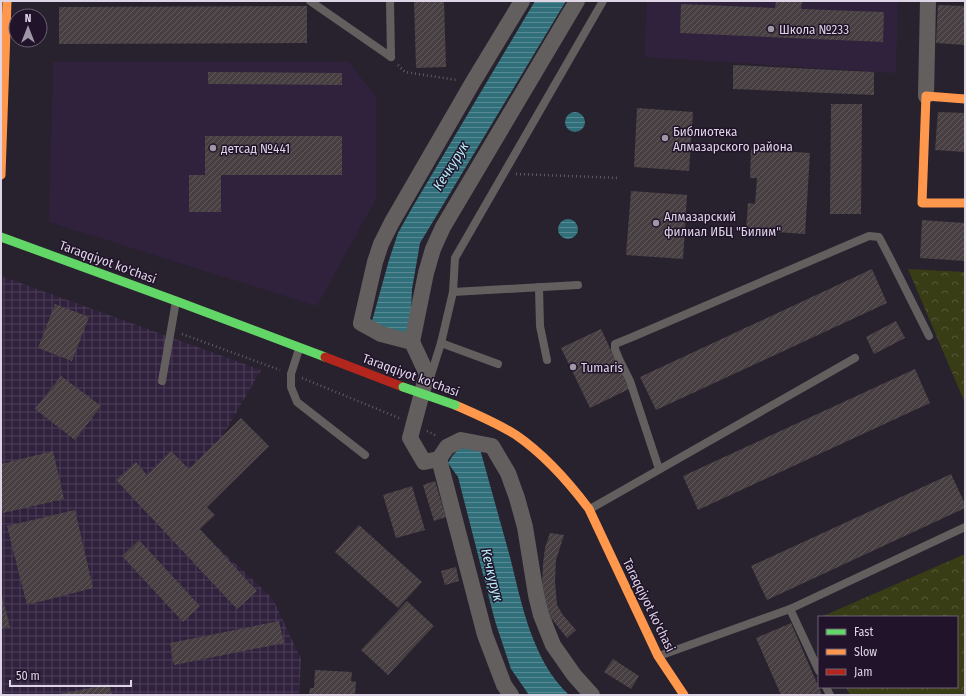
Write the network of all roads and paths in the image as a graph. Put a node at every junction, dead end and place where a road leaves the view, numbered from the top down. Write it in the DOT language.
graph roads {
  1 [pos="7,1"];
  2 [pos="310,1"];
  3 [pos="390,1"];
  4 [pos="522,1"];
  5 [pos="578,1"];
  6 [pos="603,1"];
  7 [pos="928,1"];
  8 [pos="391,57"];
  9 [pos="473,82"];
  10 [pos="926,96"];
  11 [pos="965,99"];
  12 [pos="504,174"];
  13 [pos="1,175"];
  14 [pos="620,178"];
  15 [pos="965,204"];
  16 [pos="1,237"];
  17 [pos="578,285"];
  18 [pos="539,287"];
  19 [pos="453,292"];
  20 [pos="176,301"];
  21 [pos="170,330"];
  22 [pos="929,336"];
  23 [pos="412,342"];
  24 [pos="441,343"];
  25 [pos="300,348"];
  26 [pos="855,358"];
  27 [pos="547,360"];
  28 [pos="498,364"];
  29 [pos="291,374"];
  30 [pos="162,381"];
  31 [pos="424,394"];
  32 [pos="414,424"];
  33 [pos="452,445"];
  34 [pos="365,454"];
  35 [pos="438,459"];
  36 [pos="659,469"];
  37 [pos="589,509"];
  38 [pos="965,527"];
  39 [pos="790,609"];
  40 [pos="658,656"];
  41 [pos="818,669"];
  42 [pos="511,695"];
  43 [pos="592,695"];
  44 [pos="684,695"];
  1 -- 13 [label="street"];
  2 -- 8 [label="lane"];
  3 -- 8 [label="lane"];
  4 -- 9 [label="street"];
  5 -- 23 [label="street"];
  6 -- 12 [label="lane"];
  7 -- 10 [label="street"];
  8 -- 9 [label="path"];
  9 -- 23 [label="street"];
  10 -- 11 [label="street"];
  10 -- 15 [label="street"];
  12 -- 14 [label="path"];
  12 -- 19 [label="lane"];
  16 -- 20 [label="street, Taraqqiyot ko'chasi"];
  17 -- 18 [label="lane"];
  18 -- 19 [label="lane"];
  18 -- 27 [label="lane"];
  19 -- 24 [label="lane"];
  20 -- 21 [label="lane"];
  20 -- 25 [label="street, Taraqqiyot ko'chasi"];
  21 -- 29 [label="path"];
  21 -- 30 [label="lane"];
  22 -- 36 [label="lane"];
  23 -- 32 [label="street"];
  24 -- 28 [label="lane"];
  24 -- 31 [label="lane"];
  25 -- 29 [label="lane"];
  25 -- 31 [label="street, Taraqqiyot ko'chasi, bridge"];
  26 -- 36 [label="lane"];
  29 -- 32 [label="path"];
  29 -- 34 [label="lane"];
  31 -- 37 [label="street, Taraqqiyot ko'chasi, bridge"];
  32 -- 33 [label="path"];
  32 -- 35 [label="street"];
  33 -- 35 [label="street"];
  33 -- 43 [label="street"];
  35 -- 42 [label="street"];
  36 -- 37 [label="lane"];
  37 -- 40 [label="street, Taraqqiyot ko'chasi"];
  38 -- 39 [label="lane"];
  39 -- 40 [label="lane"];
  39 -- 41 [label="lane"];
  40 -- 44 [label="street, Taraqqiyot ko'chasi"];
}
